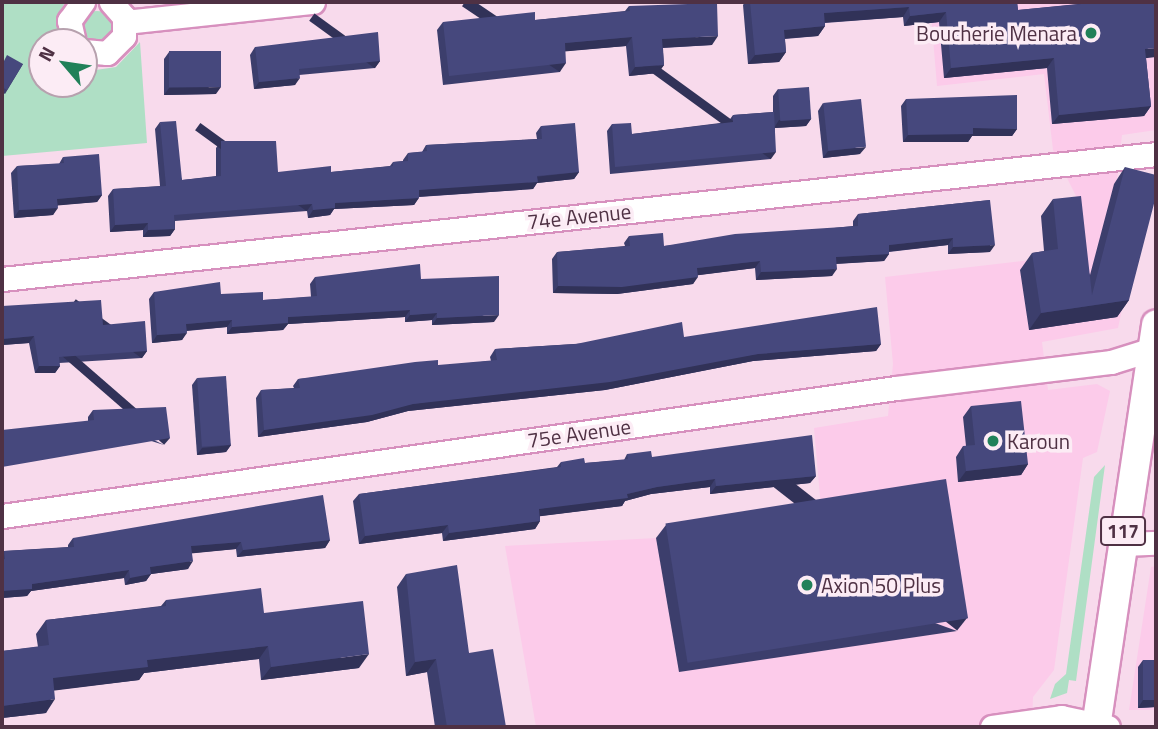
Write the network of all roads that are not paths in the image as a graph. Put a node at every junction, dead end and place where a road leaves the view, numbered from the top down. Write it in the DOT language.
graph roads {
  1 [pos="83,2"];
  2 [pos="111,2"];
  3 [pos="313,2"];
  4 [pos="125,22"];
  5 [pos="70,28"];
  6 [pos="98,55"];
  7 [pos="1156,154"];
  8 [pos="2,279"];
  9 [pos="1155,340"];
  10 [pos="2,516"];
  11 [pos="1156,543"];
  12 [pos="1121,544"];
  13 [pos="1100,726"];
  14 [pos="992,727"];
  1 -- 5 [label="street"];
  2 -- 4 [label="street"];
  3 -- 4 [label="street"];
  4 -- 6 [label="street"];
  7 -- 8 [label="street, 74e Avenue"];
  9 -- 10 [label="street, 75e Avenue"];
  9 -- 12 [label="main road, 117"];
  11 -- 12 [label="street"];
  12 -- 13 [label="main road, 117"];
  13 -- 14 [label="street"];
}
